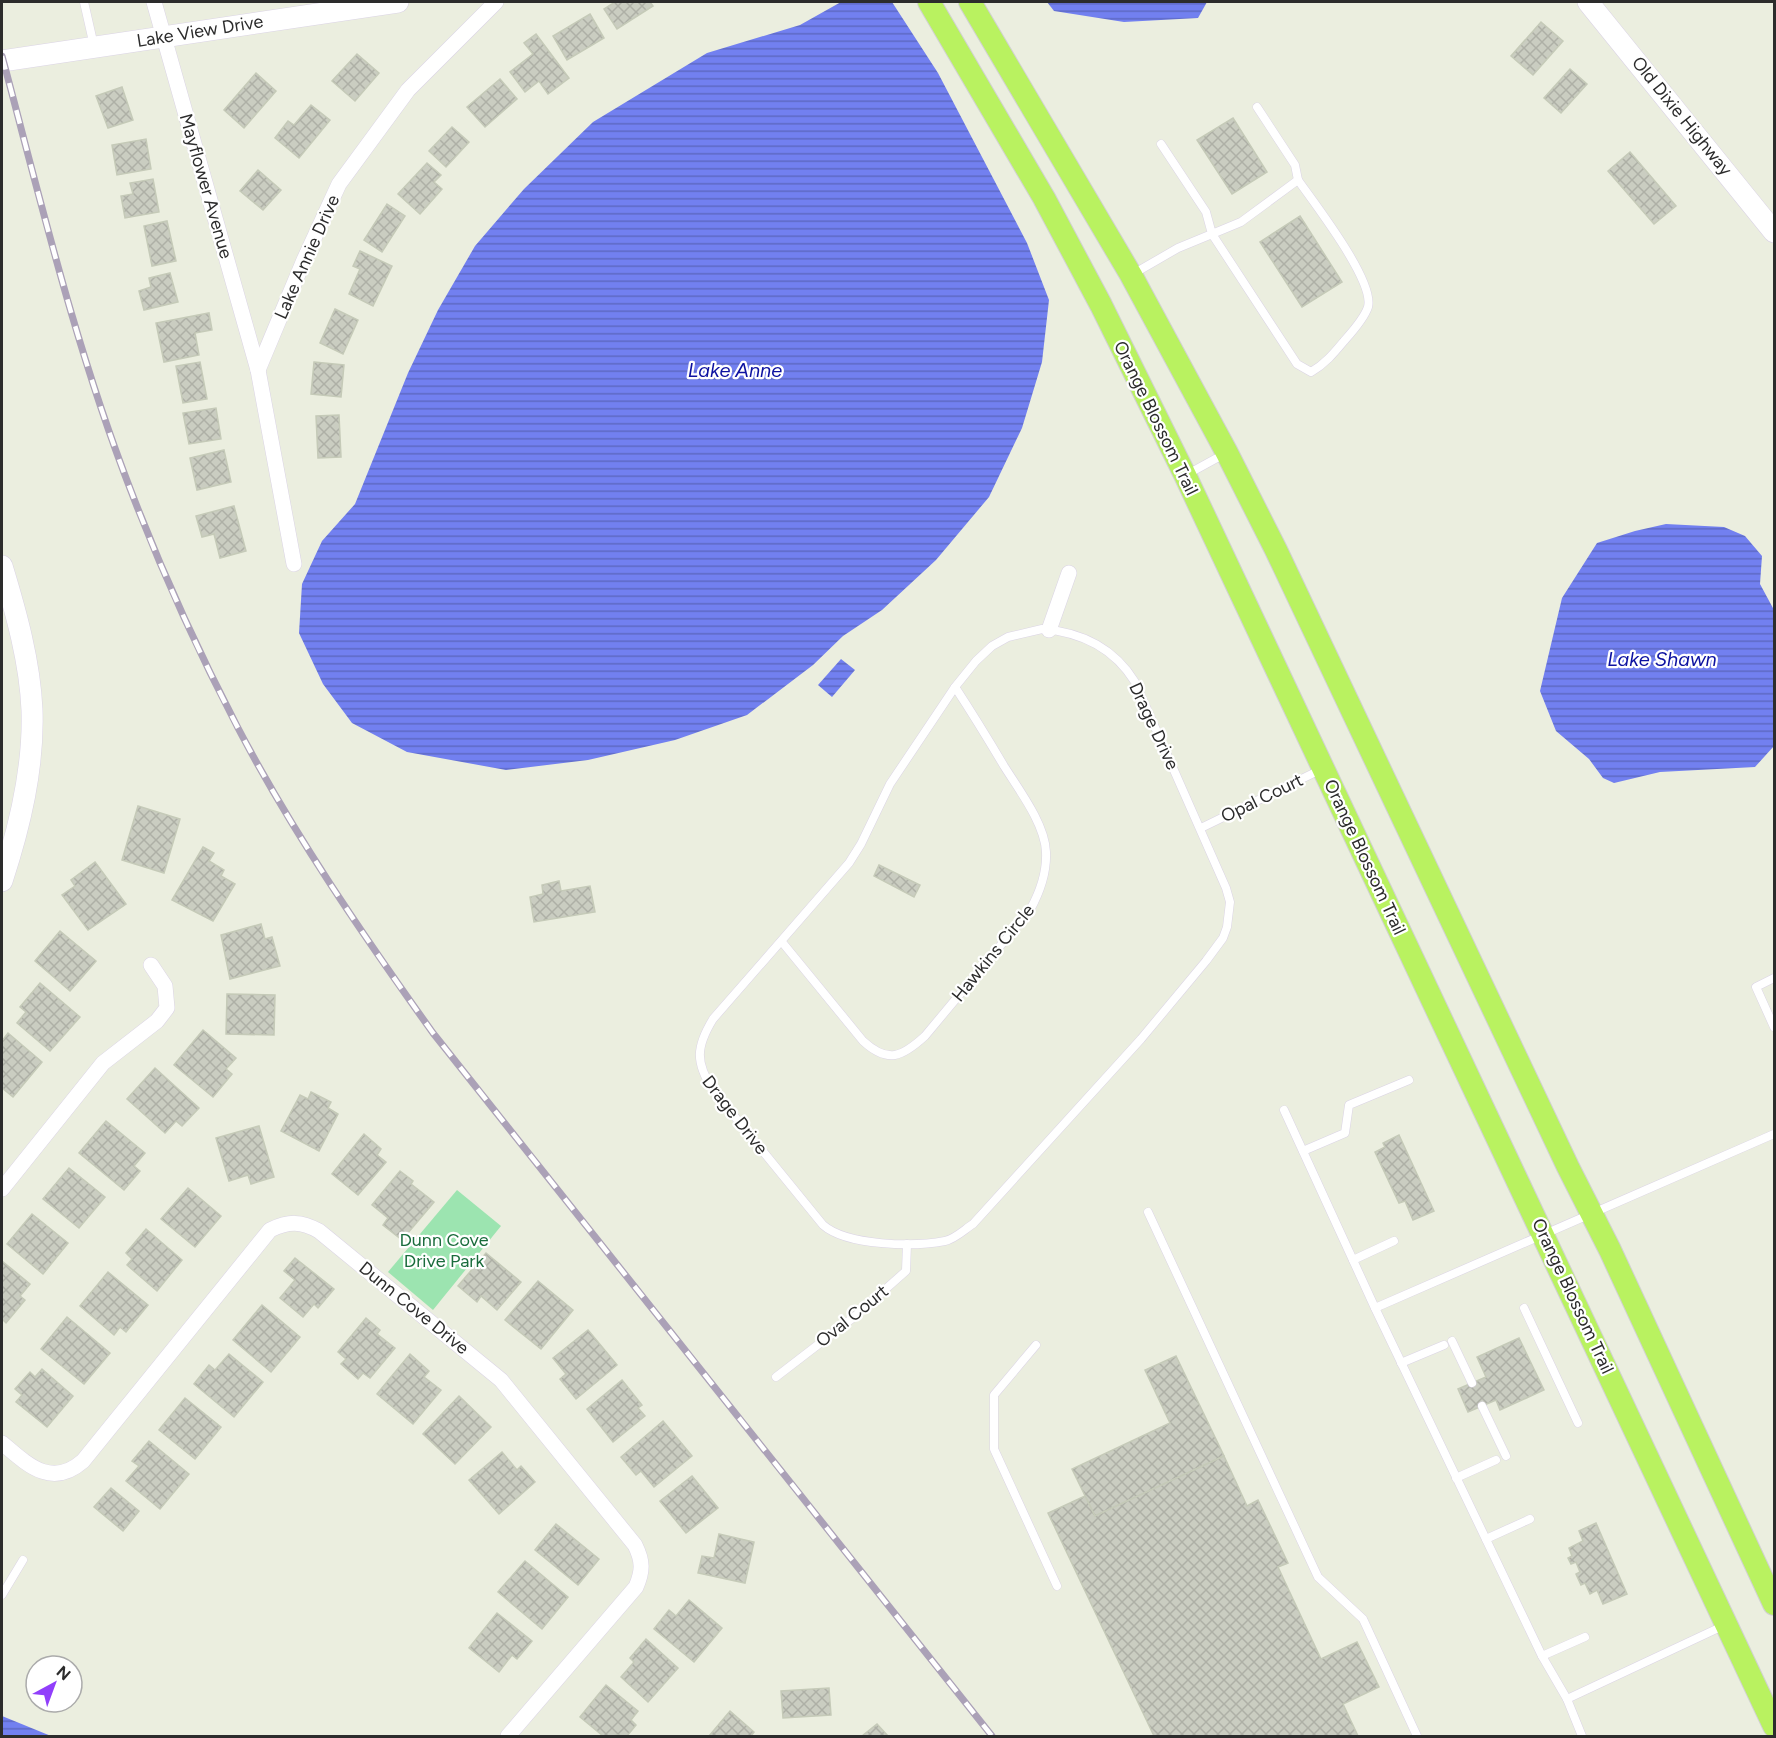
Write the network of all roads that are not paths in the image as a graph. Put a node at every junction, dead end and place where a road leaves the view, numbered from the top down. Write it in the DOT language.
graph roads {
  1 [pos="84,2"];
  2 [pos="154,2"];
  3 [pos="398,2"];
  4 [pos="496,2"];
  5 [pos="929,2"];
  6 [pos="970,2"];
  7 [pos="1588,2"];
  8 [pos="164,37"];
  9 [pos="95,47"];
  10 [pos="2,61"];
  11 [pos="1257,107"];
  12 [pos="1161,144"];
  13 [pos="1298,180"];
  14 [pos="1774,232"];
  15 [pos="1212,234"];
  16 [pos="1131,275"];
  17 [pos="258,370"];
  18 [pos="1227,453"];
  19 [pos="1185,476"];
  20 [pos="294,564"];
  21 [pos="2,566"];
  22 [pos="1069,573"];
  23 [pos="1049,630"];
  24 [pos="955,687"];
  25 [pos="1323,768"];
  26 [pos="1201,828"];
  27 [pos="2,881"];
  28 [pos="782,942"];
  29 [pos="151,965"];
  30 [pos="1774,978"];
  31 [pos="1774,1027"];
  32 [pos="1409,1080"];
  33 [pos="1284,1110"];
  34 [pos="1774,1134"];
  35 [pos="1303,1151"];
  36 [pos="2,1189"];
  37 [pos="1148,1212"];
  38 [pos="1592,1214"];
  39 [pos="1543,1234"];
  40 [pos="1394,1241"];
  41 [pos="907,1244"];
  42 [pos="1353,1260"];
  43 [pos="1375,1308"];
  44 [pos="1524,1308"];
  45 [pos="1452,1341"];
  46 [pos="1036,1345"];
  47 [pos="1444,1345"];
  48 [pos="1401,1363"];
  49 [pos="776,1377"];
  50 [pos="1472,1383"];
  51 [pos="1482,1406"];
  52 [pos="1578,1423"];
  53 [pos="2,1443"];
  54 [pos="1506,1456"];
  55 [pos="1496,1460"];
  56 [pos="1456,1478"];
  57 [pos="1530,1519"];
  58 [pos="1486,1539"];
  59 [pos="23,1560"];
  60 [pos="1057,1586"];
  61 [pos="1772,1594"];
  62 [pos="2,1595"];
  63 [pos="1727,1624"];
  64 [pos="1585,1636"];
  65 [pos="1542,1656"];
  66 [pos="1567,1699"];
  67 [pos="1774,1726"];
  68 [pos="508,1737"];
  69 [pos="1417,1737"];
  70 [pos="1582,1737"];
  1 -- 9 [label="lane"];
  2 -- 8 [label="street, Mayflower Avenue"];
  3 -- 8 [label="street, Lake View Drive"];
  4 -- 17 [label="street, Lake Annie Drive"];
  5 -- 19 [label="main road, Orange Blossom Trail"];
  6 -- 16 [label="main road"];
  7 -- 14 [label="street, Old Dixie Highway"];
  8 -- 9 [label="street, Lake View Drive"];
  8 -- 17 [label="street, Mayflower Avenue"];
  9 -- 10 [label="street, Lake View Drive"];
  11 -- 13 [label="lane"];
  12 -- 15 [label="lane"];
  13 -- 15 [label="lane"];
  13 -- 15 [label="lane"];
  15 -- 16 [label="lane"];
  16 -- 18 [label="main road"];
  17 -- 20 [label="street"];
  18 -- 19 [label="lane"];
  18 -- 38 [label="main road"];
  19 -- 25 [label="main road, Orange Blossom Trail"];
  21 -- 27 [label="street"];
  22 -- 23 [label="street"];
  23 -- 24 [label="lane, Drage Drive"];
  23 -- 26 [label="lane, Drage Drive"];
  24 -- 28 [label="lane, Drage Drive"];
  24 -- 28 [label="lane, Hawkins Circle"];
  25 -- 26 [label="lane, Opal Court"];
  25 -- 39 [label="main road, Orange Blossom Trail"];
  26 -- 41 [label="lane, Drage Drive"];
  28 -- 41 [label="lane, Drage Drive"];
  29 -- 36 [label="street"];
  30 -- 31 [label="lane"];
  32 -- 35 [label="lane"];
  33 -- 35 [label="lane"];
  34 -- 38 [label="lane"];
  35 -- 42 [label="lane"];
  37 -- 69 [label="lane"];
  38 -- 39 [label="lane"];
  38 -- 61 [label="main road"];
  39 -- 43 [label="lane"];
  39 -- 63 [label="main road, Orange Blossom Trail"];
  40 -- 42 [label="lane"];
  41 -- 49 [label="lane, Oval Court"];
  42 -- 43 [label="lane"];
  43 -- 48 [label="lane"];
  44 -- 52 [label="lane"];
  45 -- 50 [label="lane"];
  46 -- 60 [label="lane"];
  47 -- 48 [label="lane"];
  48 -- 56 [label="lane"];
  51 -- 54 [label="lane"];
  53 -- 68 [label="street, Dunn Cove Drive"];
  55 -- 56 [label="lane"];
  56 -- 58 [label="lane"];
  57 -- 58 [label="lane"];
  58 -- 65 [label="lane"];
  59 -- 62 [label="lane"];
  63 -- 66 [label="lane"];
  63 -- 67 [label="main road, Orange Blossom Trail"];
  64 -- 65 [label="lane"];
  65 -- 66 [label="lane"];
  66 -- 70 [label="lane"];
}
